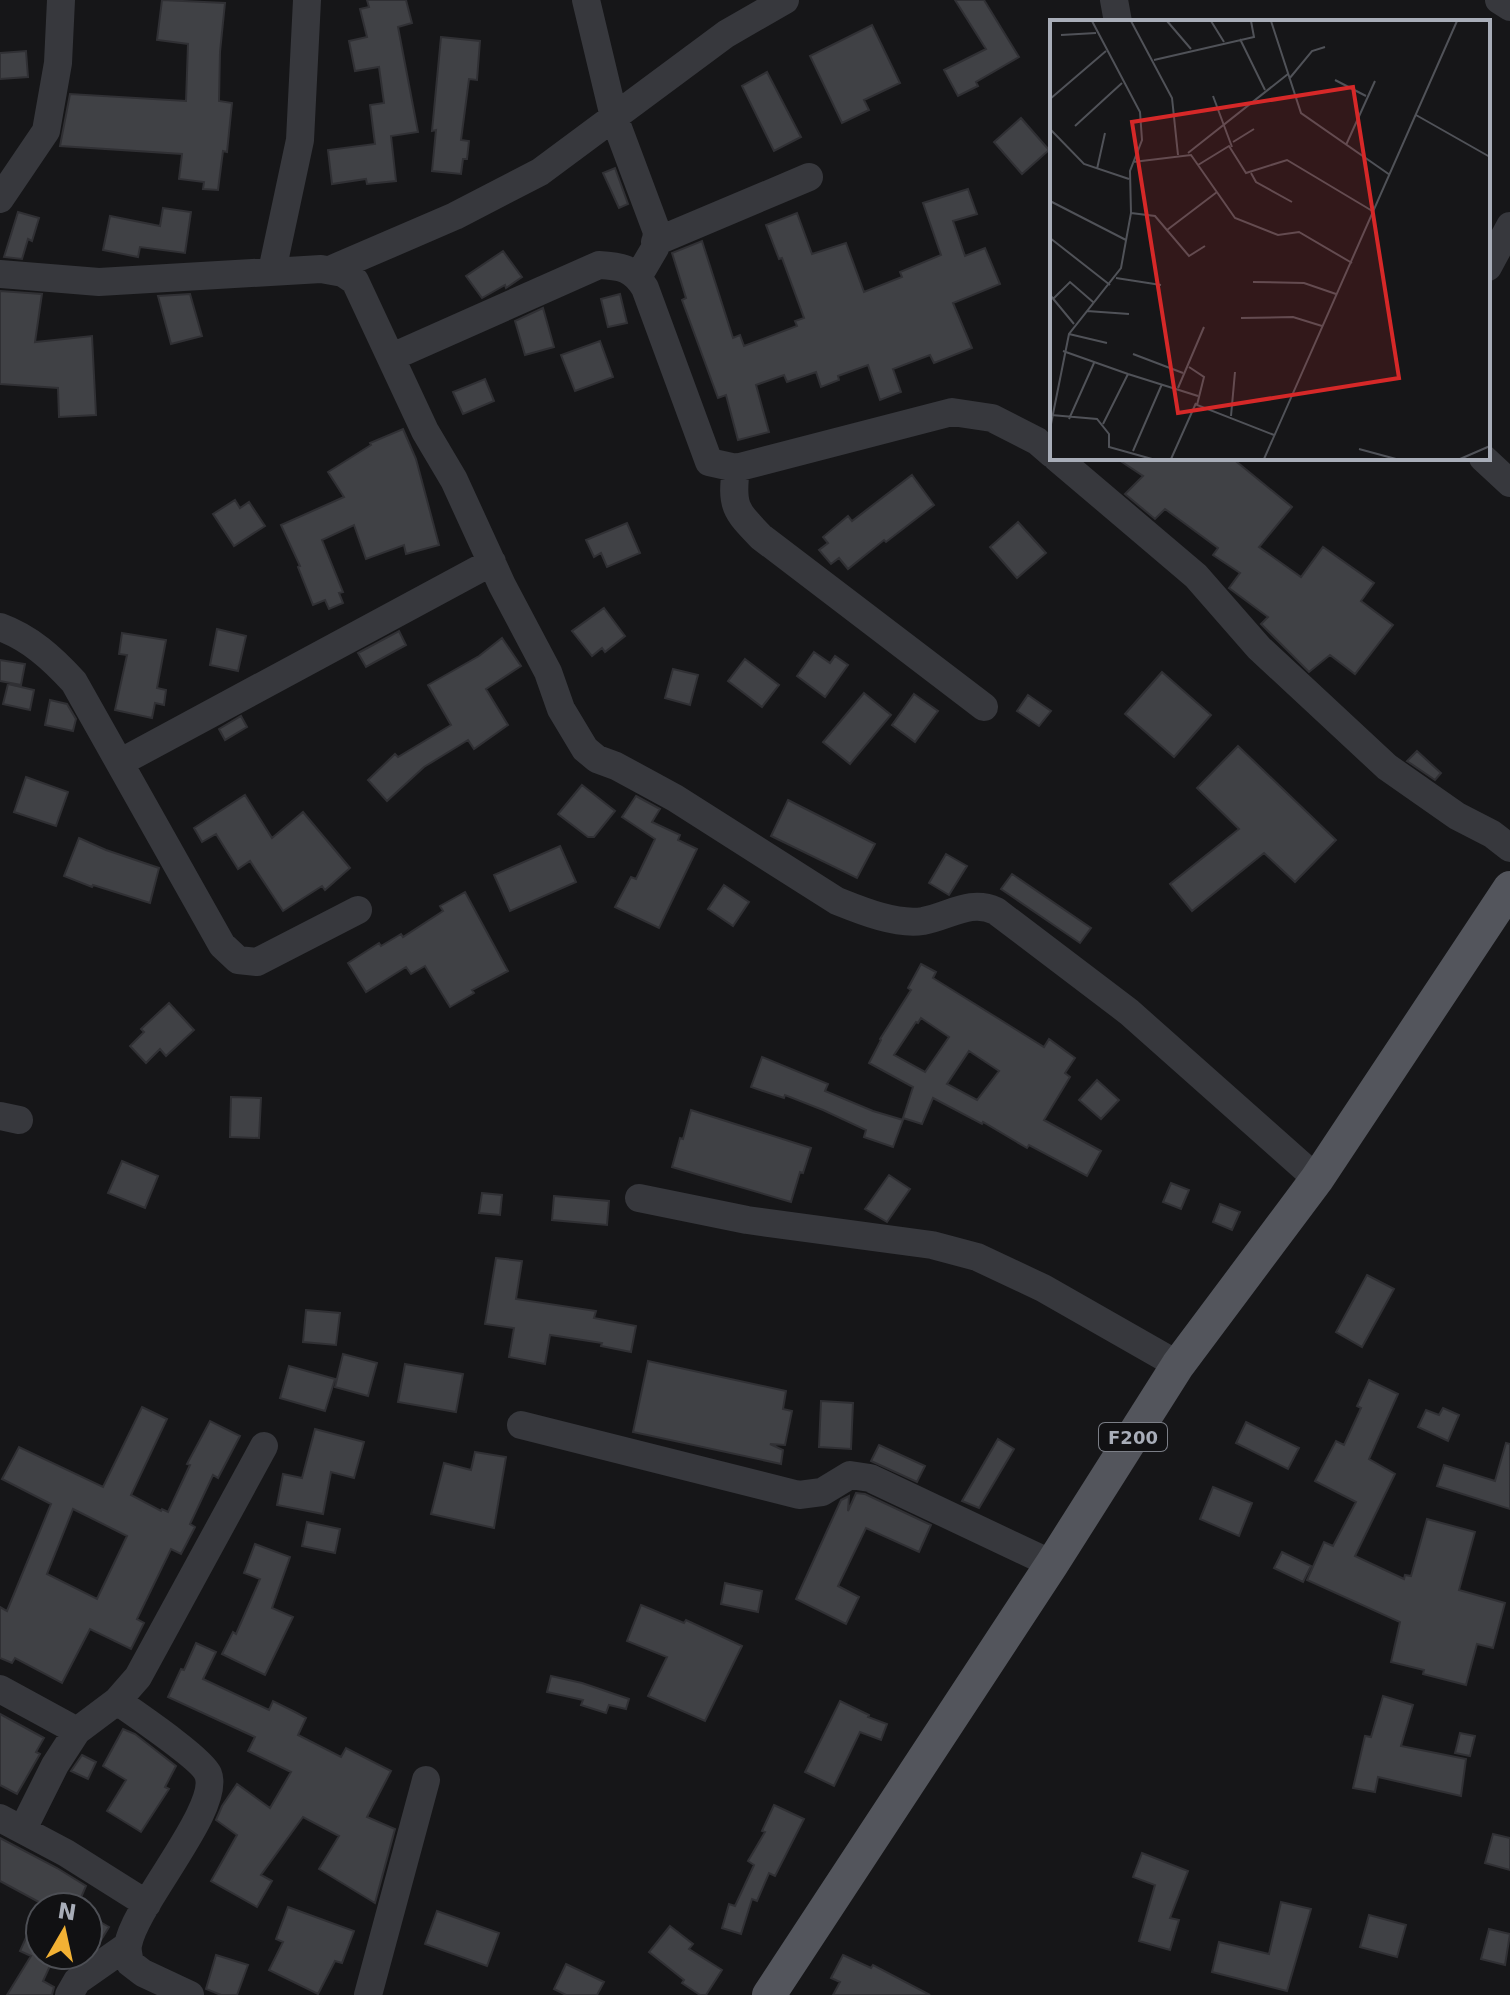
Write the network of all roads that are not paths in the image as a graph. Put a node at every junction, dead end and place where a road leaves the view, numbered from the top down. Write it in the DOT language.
graph roads {
  1 [pos="61,0"];
  2 [pos="307,0"];
  3 [pos="586,0"];
  4 [pos="785,0"];
  5 [pos="1114,0"];
  6 [pos="1499,0"];
  7 [pos="1510,7"];
  8 [pos="1118,20"];
  9 [pos="614,117"];
  10 [pos="809,177"];
  11 [pos="0,199"];
  12 [pos="1510,226"];
  13 [pos="655,242"];
  14 [pos="1490,263"];
  15 [pos="332,269"];
  16 [pos="272,271"];
  17 [pos="0,274"];
  18 [pos="638,277"];
  19 [pos="392,357"];
  20 [pos="1050,452"];
  21 [pos="1059,460"];
  22 [pos="1485,460"];
  23 [pos="736,468"];
  24 [pos="1510,483"];
  25 [pos="492,562"];
  26 [pos="0,627"];
  27 [pos="984,707"];
  28 [pos="121,762"];
  29 [pos="1510,848"];
  30 [pos="1510,888"];
  31 [pos="358,910"];
  32 [pos="1317,1179"];
  33 [pos="639,1198"];
  34 [pos="1178,1365"];
  35 [pos="521,1425"];
  36 [pos="264,1446"];
  37 [pos="1052,1564"];
  38 [pos="0,1689"];
  39 [pos="117,1701"];
  40 [pos="77,1731"];
  41 [pos="426,1780"];
  42 [pos="11,1824"];
  43 [pos="147,1904"];
  44 [pos="127,1946"];
  45 [pos="69,1995"];
  46 [pos="190,1995"];
  47 [pos="368,1995"];
  48 [pos="769,1995"];
  1 -- 11 [label="street"];
  2 -- 16 [label="street"];
  3 -- 9 [label="street"];
  4 -- 9 [label="street"];
  5 -- 8 [label="street"];
  6 -- 7 [label="street"];
  9 -- 13 [label="street"];
  9 -- 15 [label="street"];
  10 -- 13 [label="street"];
  12 -- 14 [label="street"];
  13 -- 18 [label="street"];
  15 -- 16 [label="street"];
  15 -- 19 [label="street"];
  16 -- 17 [label="street"];
  18 -- 19 [label="street"];
  18 -- 23 [label="street"];
  19 -- 25 [label="street"];
  20 -- 23 [label="street"];
  21 -- 29 [label="street"];
  22 -- 24 [label="street"];
  23 -- 27 [label="street"];
  25 -- 28 [label="street"];
  25 -- 32 [label="street"];
  26 -- 28 [label="street"];
  28 -- 31 [label="street"];
  30 -- 32 [label="main road, F200"];
  32 -- 34 [label="main road, F200"];
  33 -- 34 [label="street"];
  34 -- 37 [label="main road, F200"];
  35 -- 37 [label="street"];
  36 -- 39 [label="street"];
  37 -- 48 [label="main road, F200"];
  38 -- 40 [label="street"];
  39 -- 40 [label="street"];
  39 -- 43 [label="street"];
  40 -- 42 [label="street"];
  41 -- 47 [label="street"];
  42 -- 43 [label="street"];
  43 -- 44 [label="street"];
  44 -- 45 [label="street"];
  44 -- 46 [label="street"];
}
